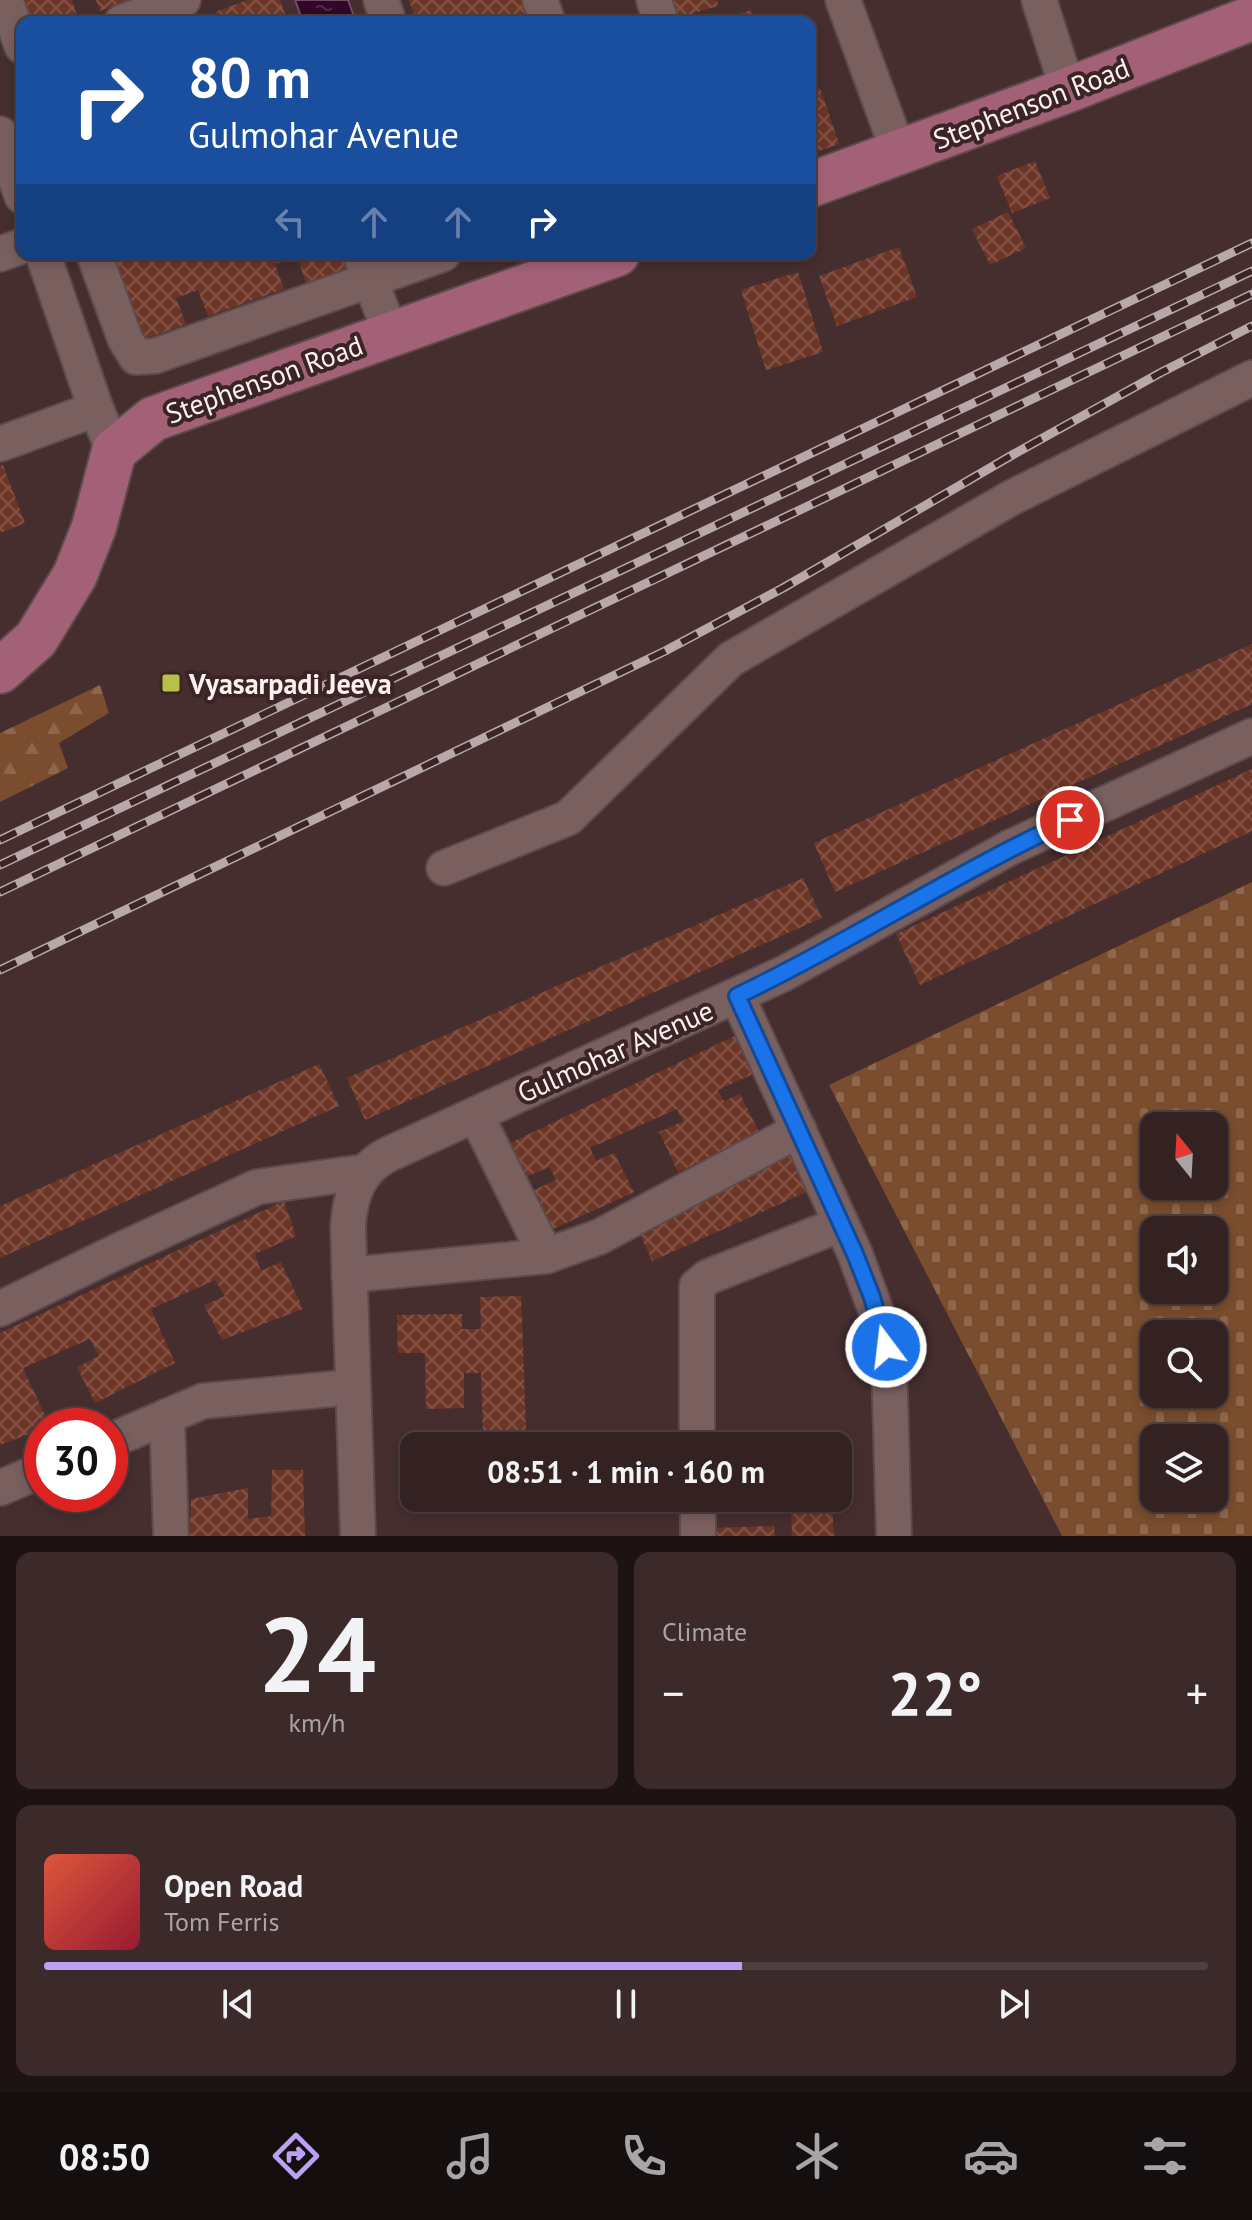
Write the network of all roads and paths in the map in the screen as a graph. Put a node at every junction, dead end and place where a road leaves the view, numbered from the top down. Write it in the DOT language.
graph roads {
  1 [pos="5,0"];
  2 [pos="183,0"];
  3 [pos="843,0"];
  4 [pos="1039,0"];
  5 [pos="139,16"];
  6 [pos="1252,18"];
  7 [pos="16,30"];
  8 [pos="1068,90"];
  9 [pos="0,134"];
  10 [pos="899,153"];
  11 [pos="16,179"];
  12 [pos="816,183"];
  13 [pos="45,260"];
  14 [pos="96,260"];
  15 [pos="407,260"];
  16 [pos="600,260"];
  17 [pos="365,267"];
  18 [pos="391,334"];
  19 [pos="1252,378"];
  20 [pos="96,409"];
  21 [pos="0,444"];
  22 [pos="114,451"];
  23 [pos="0,671"];
  24 [pos="1252,736"];
  25 [pos="444,868"];
  26 [pos="737,996"];
  27 [pos="476,1115"];
  28 [pos="799,1130"];
  29 [pos="363,1172"];
  30 [pos="841,1224"];
  31 [pos="546,1256"];
  32 [pos="349,1275"];
  33 [pos="0,1309"];
  34 [pos="353,1387"];
  35 [pos="167,1416"];
  36 [pos="697,1432"];
  37 [pos="128,1433"];
  38 [pos="24,1478"];
  39 [pos="0,1488"];
  40 [pos="698,1512"];
  41 [pos="171,1536"];
  42 [pos="358,1536"];
  43 [pos="698,1536"];
  44 [pos="894,1536"];
  1 -- 7 [label="street"];
  2 -- 5 [label="street"];
  3 -- 10 [label="street"];
  4 -- 8 [label="street"];
  6 -- 8 [label="main road, Stephenson Road"];
  8 -- 10 [label="main road, Stephenson Road"];
  9 -- 11 [label="street"];
  10 -- 12 [label="main road, Stephenson Road"];
  13 -- 20 [label="street"];
  14 -- 17 [label="street"];
  15 -- 17 [label="street"];
  16 -- 18 [label="main road, Stephenson Road"];
  17 -- 18 [label="street"];
  18 -- 22 [label="main road, Stephenson Road"];
  19 -- 25 [label="street"];
  20 -- 21 [label="street"];
  20 -- 22 [label="street"];
  22 -- 23 [label="main road"];
  24 -- 26 [label="street, Gulmohar Avenue"];
  26 -- 27 [label="street, Gulmohar Avenue"];
  26 -- 28 [label="street"];
  27 -- 29 [label="street, Gulmohar Avenue"];
  27 -- 31 [label="street"];
  28 -- 30 [label="street"];
  28 -- 31 [label="street"];
  29 -- 32 [label="street"];
  29 -- 33 [label="street"];
  30 -- 36 [label="street"];
  30 -- 44 [label="street"];
  31 -- 32 [label="street"];
  32 -- 34 [label="street"];
  34 -- 35 [label="street"];
  34 -- 42 [label="street"];
  35 -- 37 [label="street"];
  35 -- 41 [label="street"];
  38 -- 39 [label="street"];
  40 -- 43 [label="street"];
}
